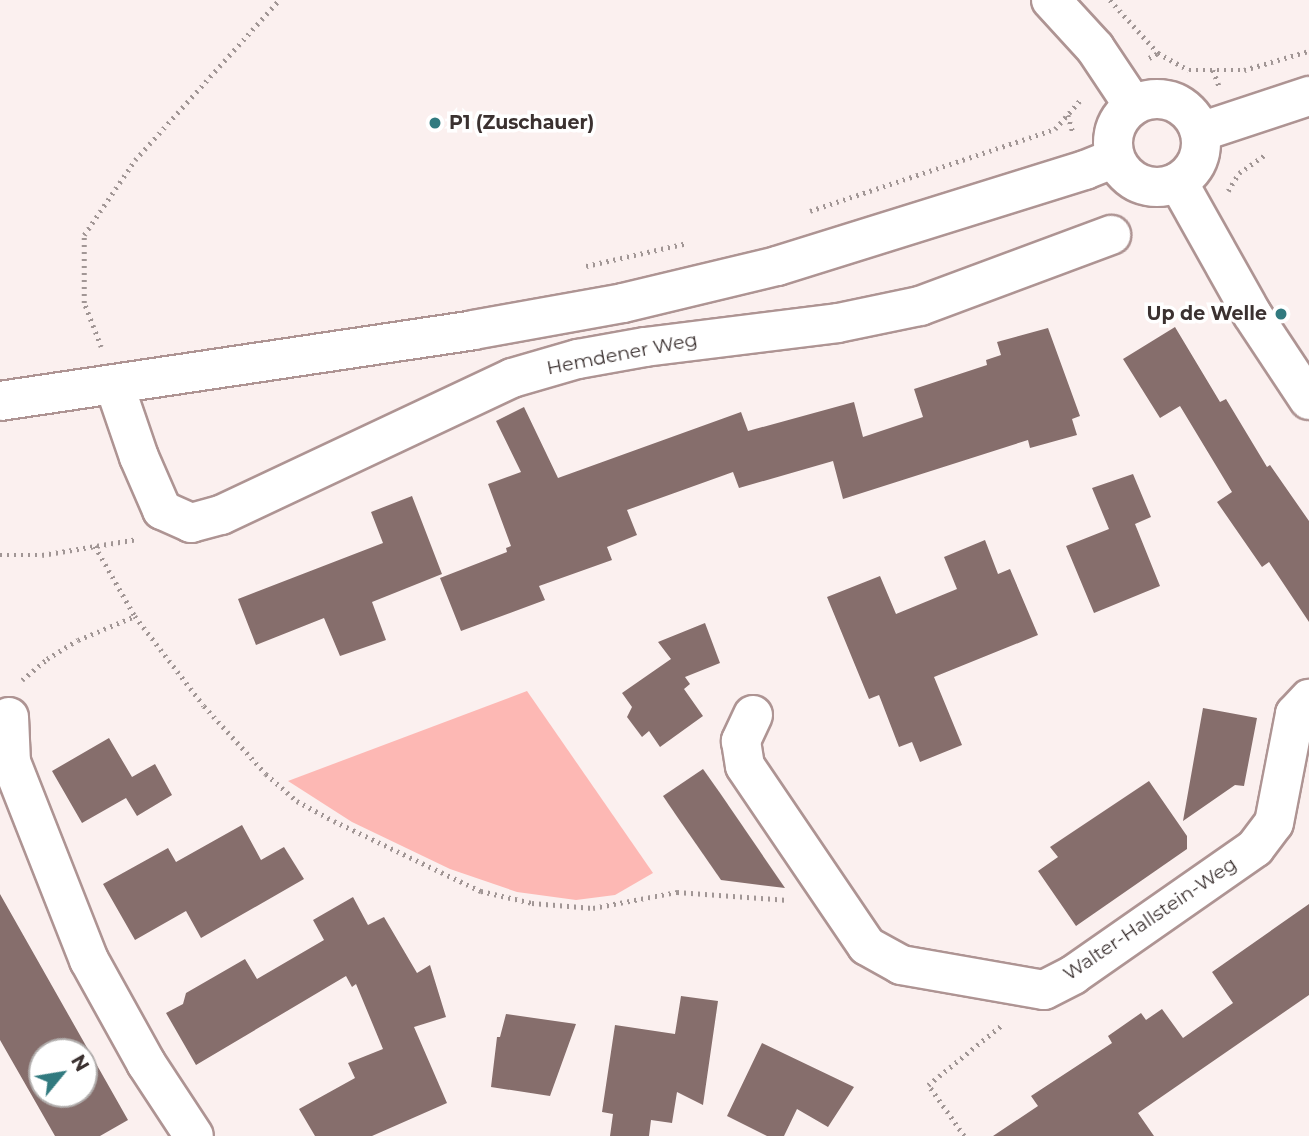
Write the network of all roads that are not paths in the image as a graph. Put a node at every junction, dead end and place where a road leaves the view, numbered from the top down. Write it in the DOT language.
graph roads {
  1 [pos="1051,0"];
  2 [pos="1309,96"];
  3 [pos="1133,105"];
  4 [pos="1199,132"];
  5 [pos="1115,158"];
  6 [pos="1178,182"];
  7 [pos="1111,235"];
  8 [pos="114,384"];
  9 [pos="1309,400"];
  10 [pos="0,401"];
  11 [pos="1309,699"];
  12 [pos="753,715"];
  13 [pos="9,718"];
  14 [pos="194,1136"];
  1 -- 3 [label="street"];
  2 -- 4 [label="street"];
  3 -- 4 [label="street"];
  3 -- 5 [label="street"];
  4 -- 6 [label="street"];
  5 -- 6 [label="street"];
  5 -- 8 [label="street"];
  6 -- 9 [label="street"];
  7 -- 8 [label="street, Hemdener Weg"];
  8 -- 10 [label="street"];
  11 -- 12 [label="street, Walter-Hallstein-Weg"];
  13 -- 14 [label="street"];
}
